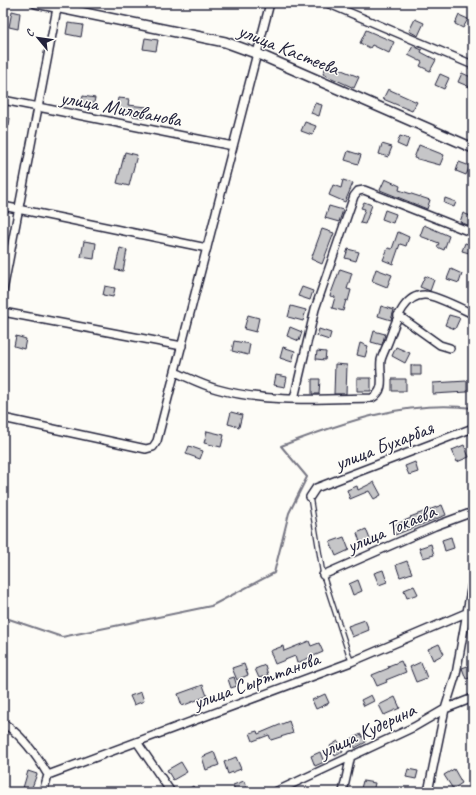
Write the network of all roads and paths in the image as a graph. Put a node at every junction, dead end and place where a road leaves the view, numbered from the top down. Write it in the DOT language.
graph roads {
  1 [pos="36,3"];
  2 [pos="270,3"];
  3 [pos="327,3"];
  4 [pos="58,5"];
  5 [pos="258,54"];
  6 [pos="473,65"];
  7 [pos="3,100"];
  8 [pos="38,107"];
  9 [pos="233,146"];
  10 [pos="473,148"];
  11 [pos="3,206"];
  12 [pos="19,209"];
  13 [pos="473,233"];
  14 [pos="207,248"];
  15 [pos="3,291"];
  16 [pos="3,312"];
  17 [pos="473,314"];
  18 [pos="398,315"];
  19 [pos="182,346"];
  20 [pos="450,348"];
  21 [pos="175,372"];
  22 [pos="294,399"];
  23 [pos="3,418"];
  24 [pos="473,428"];
  25 [pos="310,497"];
  26 [pos="473,512"];
  27 [pos="323,574"];
  28 [pos="473,578"];
  29 [pos="471,610"];
  30 [pos="352,662"];
  31 [pos="473,698"];
  32 [pos="445,709"];
  33 [pos="3,723"];
  34 [pos="137,742"];
  35 [pos="351,755"];
  36 [pos="48,775"];
  37 [pos="43,792"];
  38 [pos="171,792"];
  39 [pos="275,792"];
  40 [pos="343,792"];
  41 [pos="428,792"];
  1 -- 4 [label="street, улица Кастеева"];
  2 -- 5 [label="street"];
  3 -- 6 [label="street"];
  4 -- 5 [label="street, улица Кастеева"];
  4 -- 8 [label="street"];
  5 -- 9 [label="street"];
  5 -- 10 [label="street, улица Кастеева"];
  7 -- 8 [label="street, улица Милованова"];
  8 -- 9 [label="street, улица Милованова"];
  8 -- 12 [label="street"];
  9 -- 14 [label="street"];
  11 -- 12 [label="street"];
  12 -- 14 [label="street"];
  12 -- 15 [label="street"];
  13 -- 22 [label="street"];
  14 -- 19 [label="street"];
  16 -- 19 [label="street"];
  17 -- 18 [label="street"];
  18 -- 20 [label="street"];
  18 -- 22 [label="street"];
  19 -- 21 [label="street"];
  21 -- 22 [label="street"];
  21 -- 23 [label="street"];
  24 -- 25 [label="street, улица Бухарбая"];
  25 -- 27 [label="lane"];
  26 -- 27 [label="street, улица Токаева"];
  27 -- 30 [label="lane"];
  28 -- 29 [label="street"];
  29 -- 30 [label="street, улица Сырттанова"];
  29 -- 32 [label="street"];
  30 -- 34 [label="street, улица Сырттанова"];
  31 -- 32 [label="street, улица Кудерина"];
  32 -- 35 [label="street, улица Кудерина"];
  32 -- 41 [label="street"];
  33 -- 36 [label="street"];
  34 -- 36 [label="street, улица Сырттанова"];
  34 -- 38 [label="street"];
  35 -- 39 [label="street, улица Кудерина"];
  35 -- 40 [label="street"];
  36 -- 37 [label="street"];
}
